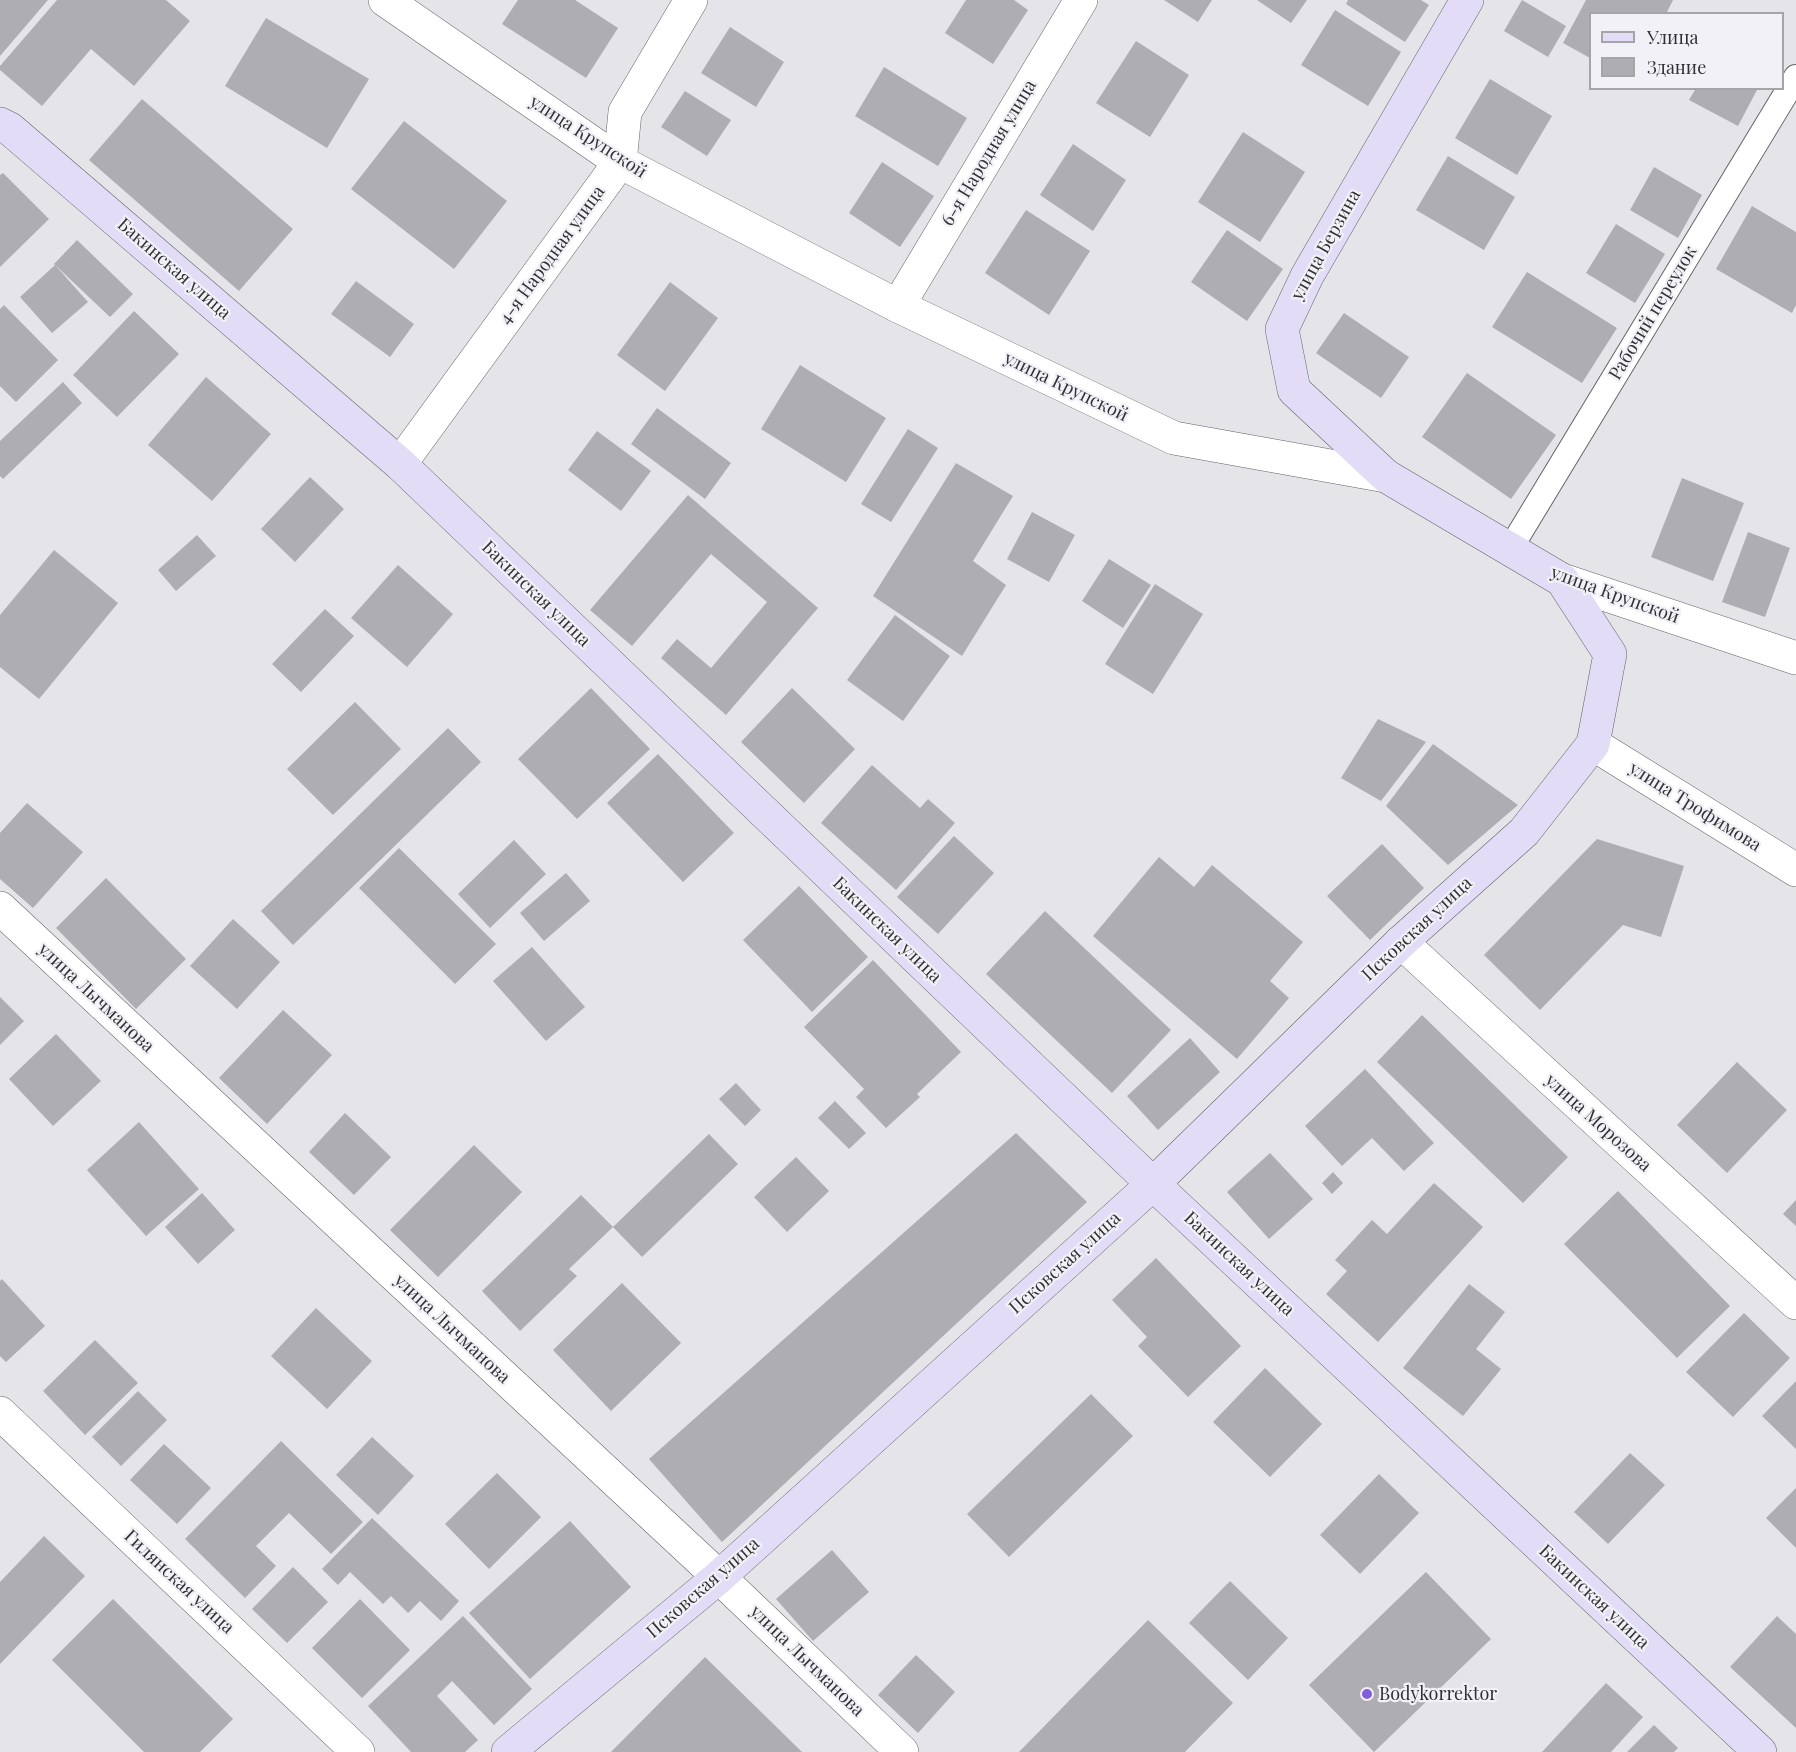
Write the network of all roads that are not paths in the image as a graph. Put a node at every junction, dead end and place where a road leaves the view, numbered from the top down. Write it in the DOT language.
graph roads {
  1 [pos="385,0"];
  2 [pos="691,0"];
  3 [pos="1081,0"];
  4 [pos="1467,0"];
  5 [pos="1796,77"];
  6 [pos="0,124"];
  7 [pos="620,162"];
  8 [pos="897,306"];
  9 [pos="399,464"];
  10 [pos="1386,476"];
  11 [pos="1510,549"];
  12 [pos="1562,580"];
  13 [pos="1796,658"];
  14 [pos="1593,744"];
  15 [pos="1796,870"];
  16 [pos="0,908"];
  17 [pos="1401,942"];
  18 [pos="1153,1184"];
  19 [pos="1796,1303"];
  20 [pos="0,1413"];
  21 [pos="719,1577"];
  22 [pos="358,1752"];
  23 [pos="508,1752"];
  24 [pos="902,1752"];
  25 [pos="1760,1752"];
  1 -- 7 [label="street, улица Крупской"];
  2 -- 7 [label="street"];
  3 -- 8 [label="street, 6-я Народная улица"];
  4 -- 10 [label="main road, улица Берзина"];
  5 -- 11 [label="lane, Рабочий переулок"];
  6 -- 9 [label="main road, Бакинская улица"];
  7 -- 8 [label="street, улица Крупской"];
  7 -- 9 [label="street, 4-я Народная улица"];
  8 -- 10 [label="street, улица Крупской"];
  9 -- 18 [label="main road, Бакинская улица"];
  10 -- 11 [label="main road, улица Крупской"];
  11 -- 12 [label="main road, улица Крупской"];
  12 -- 13 [label="street, улица Крупской"];
  12 -- 14 [label="main road"];
  14 -- 15 [label="street, улица Трофимова"];
  14 -- 17 [label="main road, Псковская улица"];
  16 -- 21 [label="street, улица Лычманова"];
  17 -- 18 [label="main road, Псковская улица"];
  17 -- 19 [label="street, улица Морозова"];
  18 -- 21 [label="main road, Псковская улица"];
  18 -- 25 [label="main road, Бакинская улица"];
  20 -- 22 [label="street, Гилянская улица"];
  21 -- 23 [label="main road, Псковская улица"];
  21 -- 24 [label="street, улица Лычманова"];
}
